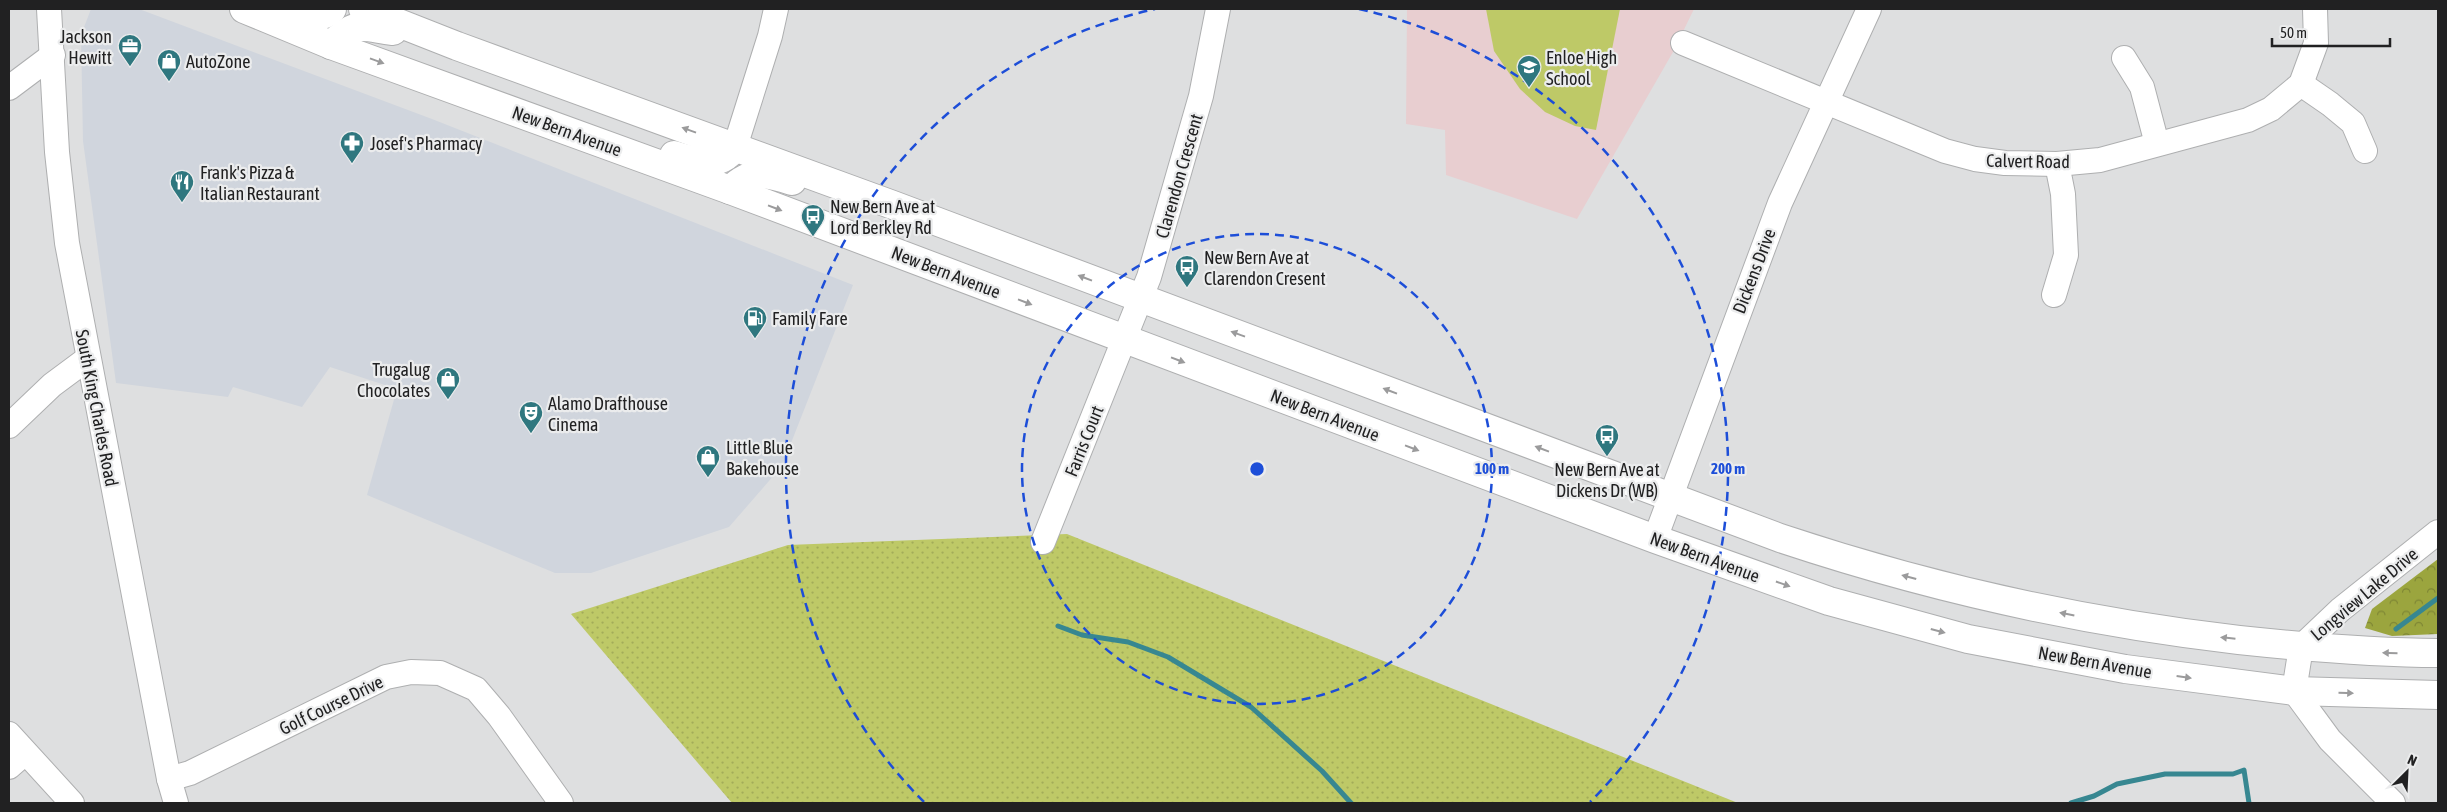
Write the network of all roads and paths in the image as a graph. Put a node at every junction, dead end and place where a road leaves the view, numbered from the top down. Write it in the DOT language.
graph roads {
  1 [pos="49,9"];
  2 [pos="244,9"];
  3 [pos="283,9"];
  4 [pos="332,9"];
  5 [pos="363,9"];
  6 [pos="776,9"];
  7 [pos="1218,9"];
  8 [pos="1869,9"];
  9 [pos="2315,9"];
  10 [pos="1683,43"];
  11 [pos="331,45"];
  12 [pos="53,55"];
  13 [pos="2124,58"];
  14 [pos="519,68"];
  15 [pos="2302,84"];
  16 [pos="9,88"];
  17 [pos="1827,103"];
  18 [pos="590,139"];
  19 [pos="2157,144"];
  20 [pos="735,146"];
  21 [pos="2365,151"];
  22 [pos="2057,164"];
  23 [pos="730,190"];
  24 [pos="893,205"];
  25 [pos="2054,295"];
  26 [pos="1141,299"];
  27 [pos="1125,340"];
  28 [pos="87,359"];
  29 [pos="9,426"];
  30 [pos="1669,497"];
  31 [pos="2438,532"];
  32 [pos="1654,539"];
  33 [pos="1043,542"];
  34 [pos="2301,646"];
  35 [pos="2438,652"];
  36 [pos="2294,691"];
  37 [pos="2438,695"];
  38 [pos="9,734"];
  39 [pos="17,760"];
  40 [pos="169,779"];
  41 [pos="72,803"];
  42 [pos="176,803"];
  43 [pos="561,803"];
  44 [pos="2393,803"];
  1 -- 12 [label="street, South King Charles Road"];
  2 -- 11 [label="main road, New Bern Avenue"];
  3 -- 4 [label="main road"];
  5 -- 14 [label="main road"];
  6 -- 20 [label="street"];
  7 -- 26 [label="street, Clarendon Crescent"];
  8 -- 17 [label="street, Dickens Drive"];
  9 -- 15 [label="street"];
  10 -- 17 [label="street, Calvert Road"];
  11 -- 14 [label="main road"];
  11 -- 18 [label="main road, New Bern Avenue, one-way"];
  12 -- 16 [label="street"];
  12 -- 28 [label="street, South King Charles Road"];
  13 -- 19 [label="street"];
  20 -- 14 [label="main road, one-way"];
  15 -- 19 [label="street, Calvert Road"];
  15 -- 21 [label="street"];
  17 -- 22 [label="street, Calvert Road"];
  17 -- 30 [label="street, Dickens Drive"];
  18 -- 20 [label="main road"];
  18 -- 23 [label="main road, New Bern Avenue"];
  19 -- 22 [label="street, Calvert Road"];
  20 -- 24 [label="main road"];
  22 -- 25 [label="street"];
  23 -- 24 [label="main road"];
  23 -- 27 [label="main road, New Bern Avenue, one-way"];
  26 -- 24 [label="main road, one-way"];
  26 -- 27 [label="street, Clarendon Crescent"];
  30 -- 26 [label="main road, one-way"];
  27 -- 32 [label="main road, New Bern Avenue, one-way"];
  27 -- 33 [label="street, Farris Court"];
  28 -- 29 [label="street"];
  28 -- 40 [label="street, South King Charles Road"];
  30 -- 32 [label="street, Dickens Drive"];
  34 -- 30 [label="main road, one-way"];
  31 -- 34 [label="street, Longview Lake Drive"];
  32 -- 36 [label="main road, New Bern Avenue, one-way"];
  35 -- 34 [label="main road, one-way"];
  34 -- 36 [label="street, Longview Lake Drive"];
  36 -- 37 [label="main road, New Bern Avenue, one-way"];
  36 -- 44 [label="street"];
  38 -- 39 [label="street"];
  39 -- 41 [label="street"];
  40 -- 42 [label="street, South King Charles Road"];
  40 -- 43 [label="street, Golf Course Drive"];
}
